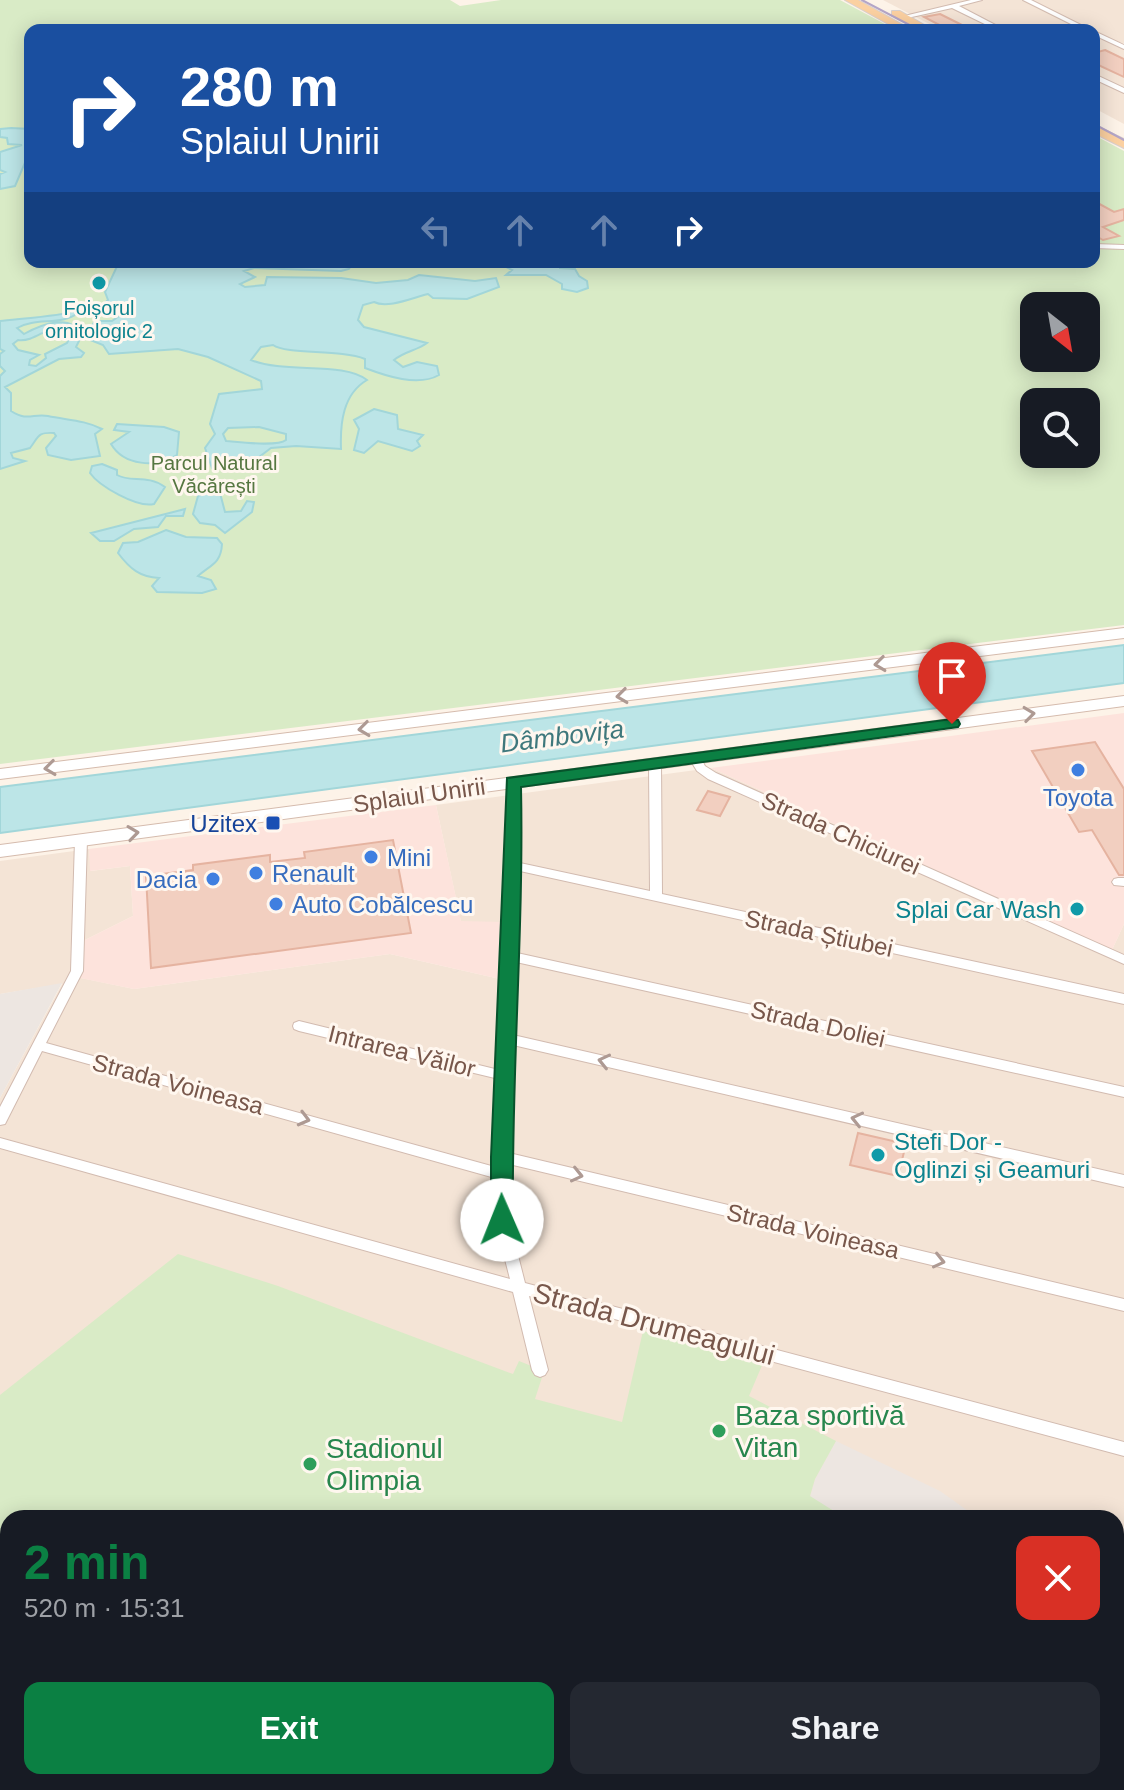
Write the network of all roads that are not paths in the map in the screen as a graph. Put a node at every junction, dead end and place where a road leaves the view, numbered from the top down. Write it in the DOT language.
graph roads {
  1 [pos="850,0"];
  2 [pos="871,0"];
  3 [pos="979,0"];
  4 [pos="1026,0"];
  5 [pos="953,6"];
  6 [pos="903,17"];
  7 [pos="896,24"];
  8 [pos="916,24"];
  9 [pos="990,24"];
  10 [pos="1076,24"];
  11 [pos="1100,36"];
  12 [pos="1109,40"];
  13 [pos="1100,41"];
  14 [pos="1124,44"];
  15 [pos="1100,79"];
  16 [pos="1124,91"];
  17 [pos="1100,120"];
  18 [pos="1100,131"];
  19 [pos="1124,133"];
  20 [pos="1124,144"];
  21 [pos="1100,246"];
  22 [pos="1124,247"];
  23 [pos="1124,633"];
  24 [pos="1124,701"];
  25 [pos="695,758"];
  26 [pos="655,764"];
  27 [pos="0,774"];
  28 [pos="513,782"];
  29 [pos="81,840"];
  30 [pos="0,851"];
  31 [pos="514,866"];
  32 [pos="656,897"];
  33 [pos="511,956"];
  34 [pos="1124,960"];
  35 [pos="1124,999"];
  36 [pos="299,1026"];
  37 [pos="508,1039"];
  38 [pos="40,1046"];
  39 [pos="505,1076"];
  40 [pos="1124,1092"];
  41 [pos="0,1120"];
  42 [pos="0,1143"];
  43 [pos="502,1157"];
  44 [pos="501,1174"];
  45 [pos="1124,1181"];
  46 [pos="518,1287"];
  47 [pos="1124,1305"];
  48 [pos="540,1370"];
  49 [pos="1124,1449"];
  1 -- 7 [label="main road"];
  2 -- 6 [label="main road"];
  3 -- 5 [label="street"];
  4 -- 10 [label="street"];
  5 -- 6 [label="street"];
  5 -- 9 [label="street"];
  6 -- 8 [label="main road"];
  11 -- 12 [label="street"];
  12 -- 13 [label="street"];
  12 -- 14 [label="street"];
  15 -- 16 [label="street"];
  17 -- 19 [label="main road"];
  18 -- 20 [label="main road"];
  21 -- 22 [label="street"];
  23 -- 27 [label="main road, one-way"];
  25 -- 24 [label="main road, Splaiul Unirii, one-way"];
  25 -- 26 [label="main road, Splaiul Unirii"];
  25 -- 34 [label="street, Strada Chiciurei"];
  26 -- 28 [label="main road, Splaiul Unirii"];
  26 -- 32 [label="street"];
  29 -- 28 [label="main road, Splaiul Unirii, one-way"];
  28 -- 31 [label="street"];
  29 -- 30 [label="main road, Splaiul Unirii"];
  29 -- 38 [label="street"];
  31 -- 32 [label="street, Strada Știubei"];
  31 -- 33 [label="street"];
  32 -- 35 [label="street, Strada Știubei"];
  33 -- 37 [label="street"];
  33 -- 40 [label="street, Strada Doliei"];
  36 -- 39 [label="street, Intrarea Văilor"];
  37 -- 39 [label="street"];
  45 -- 37 [label="street, one-way"];
  38 -- 41 [label="street"];
  38 -- 44 [label="street, Strada Voineasa, one-way"];
  39 -- 43 [label="street"];
  42 -- 46 [label="street, Strada Drumeagului"];
  43 -- 44 [label="street"];
  43 -- 47 [label="street, Strada Voineasa, one-way"];
  44 -- 46 [label="street"];
  46 -- 48 [label="street"];
  46 -- 49 [label="street, Strada Drumeagului"];
}
